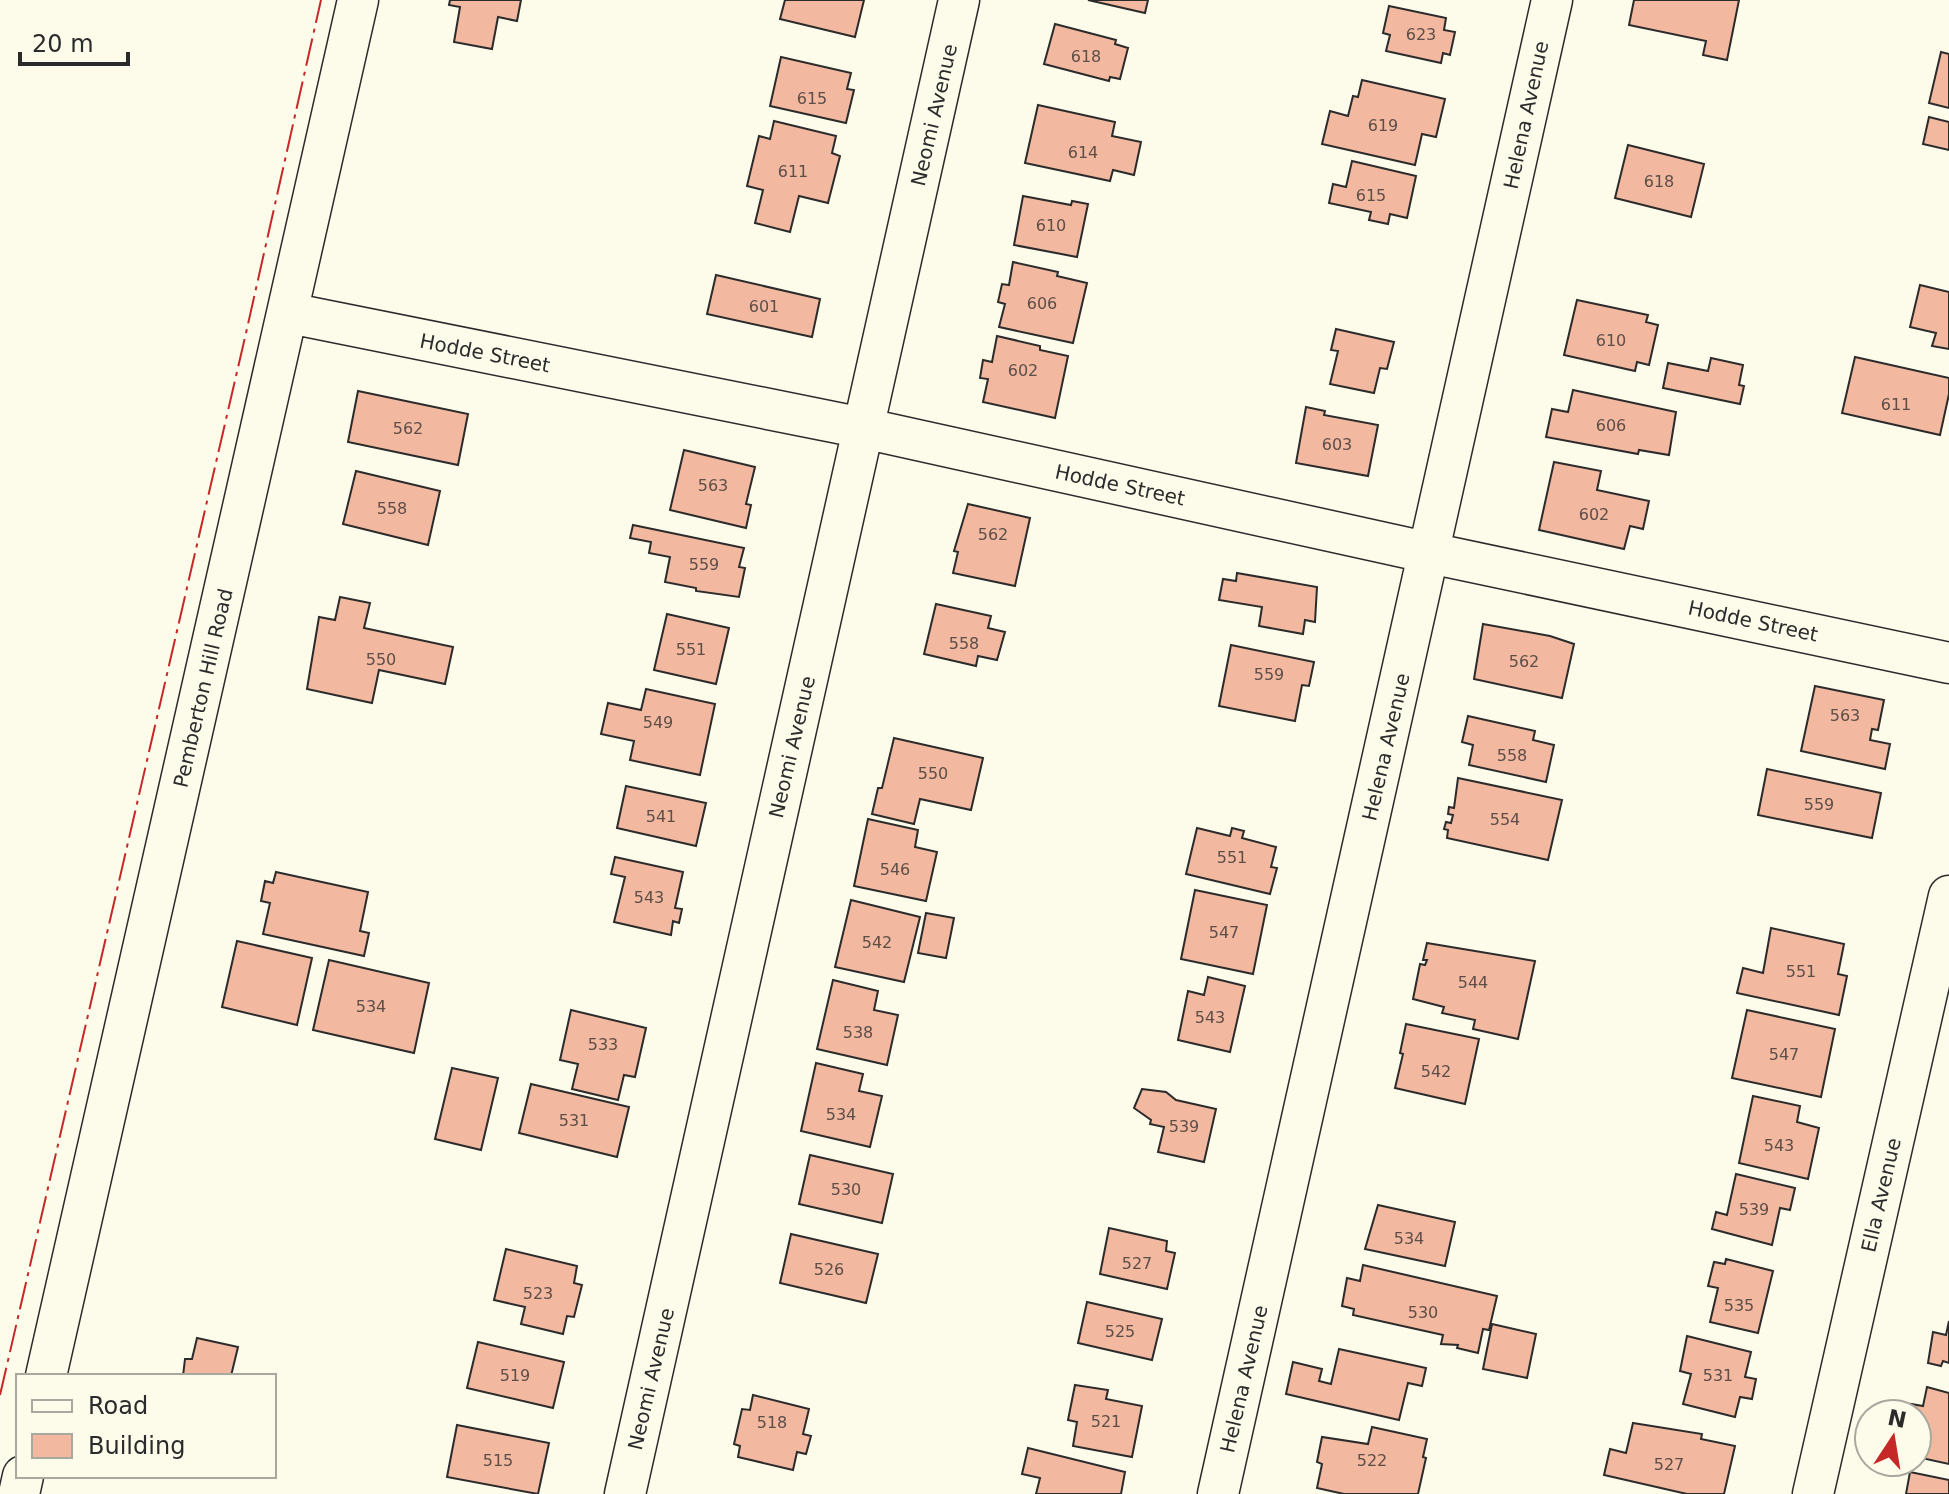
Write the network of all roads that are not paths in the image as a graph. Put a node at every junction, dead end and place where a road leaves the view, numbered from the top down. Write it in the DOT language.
graph roads {
  1 [pos="358,0"];
  2 [pos="959,0"];
  3 [pos="1552,0"];
  4 [pos="289,313"];
  5 [pos="863,428"];
  6 [pos="1430,553"];
  7 [pos="1949,663"];
  8 [pos="1949,896"];
  9 [pos="46,1374"];
  10 [pos="625,1494"];
  11 [pos="1218,1494"];
  12 [pos="1813,1494"];
  1 -- 4 [label="street, Pemberton Hill Road"];
  2 -- 5 [label="street, Neomi Avenue"];
  3 -- 6 [label="street, Helena Avenue"];
  4 -- 5 [label="street, Hodde Street"];
  4 -- 9 [label="street, Pemberton Hill Road"];
  5 -- 6 [label="street, Hodde Street"];
  5 -- 10 [label="street, Neomi Avenue"];
  6 -- 7 [label="street, Hodde Street"];
  6 -- 11 [label="street, Helena Avenue"];
  8 -- 12 [label="street, Ella Avenue"];
}
